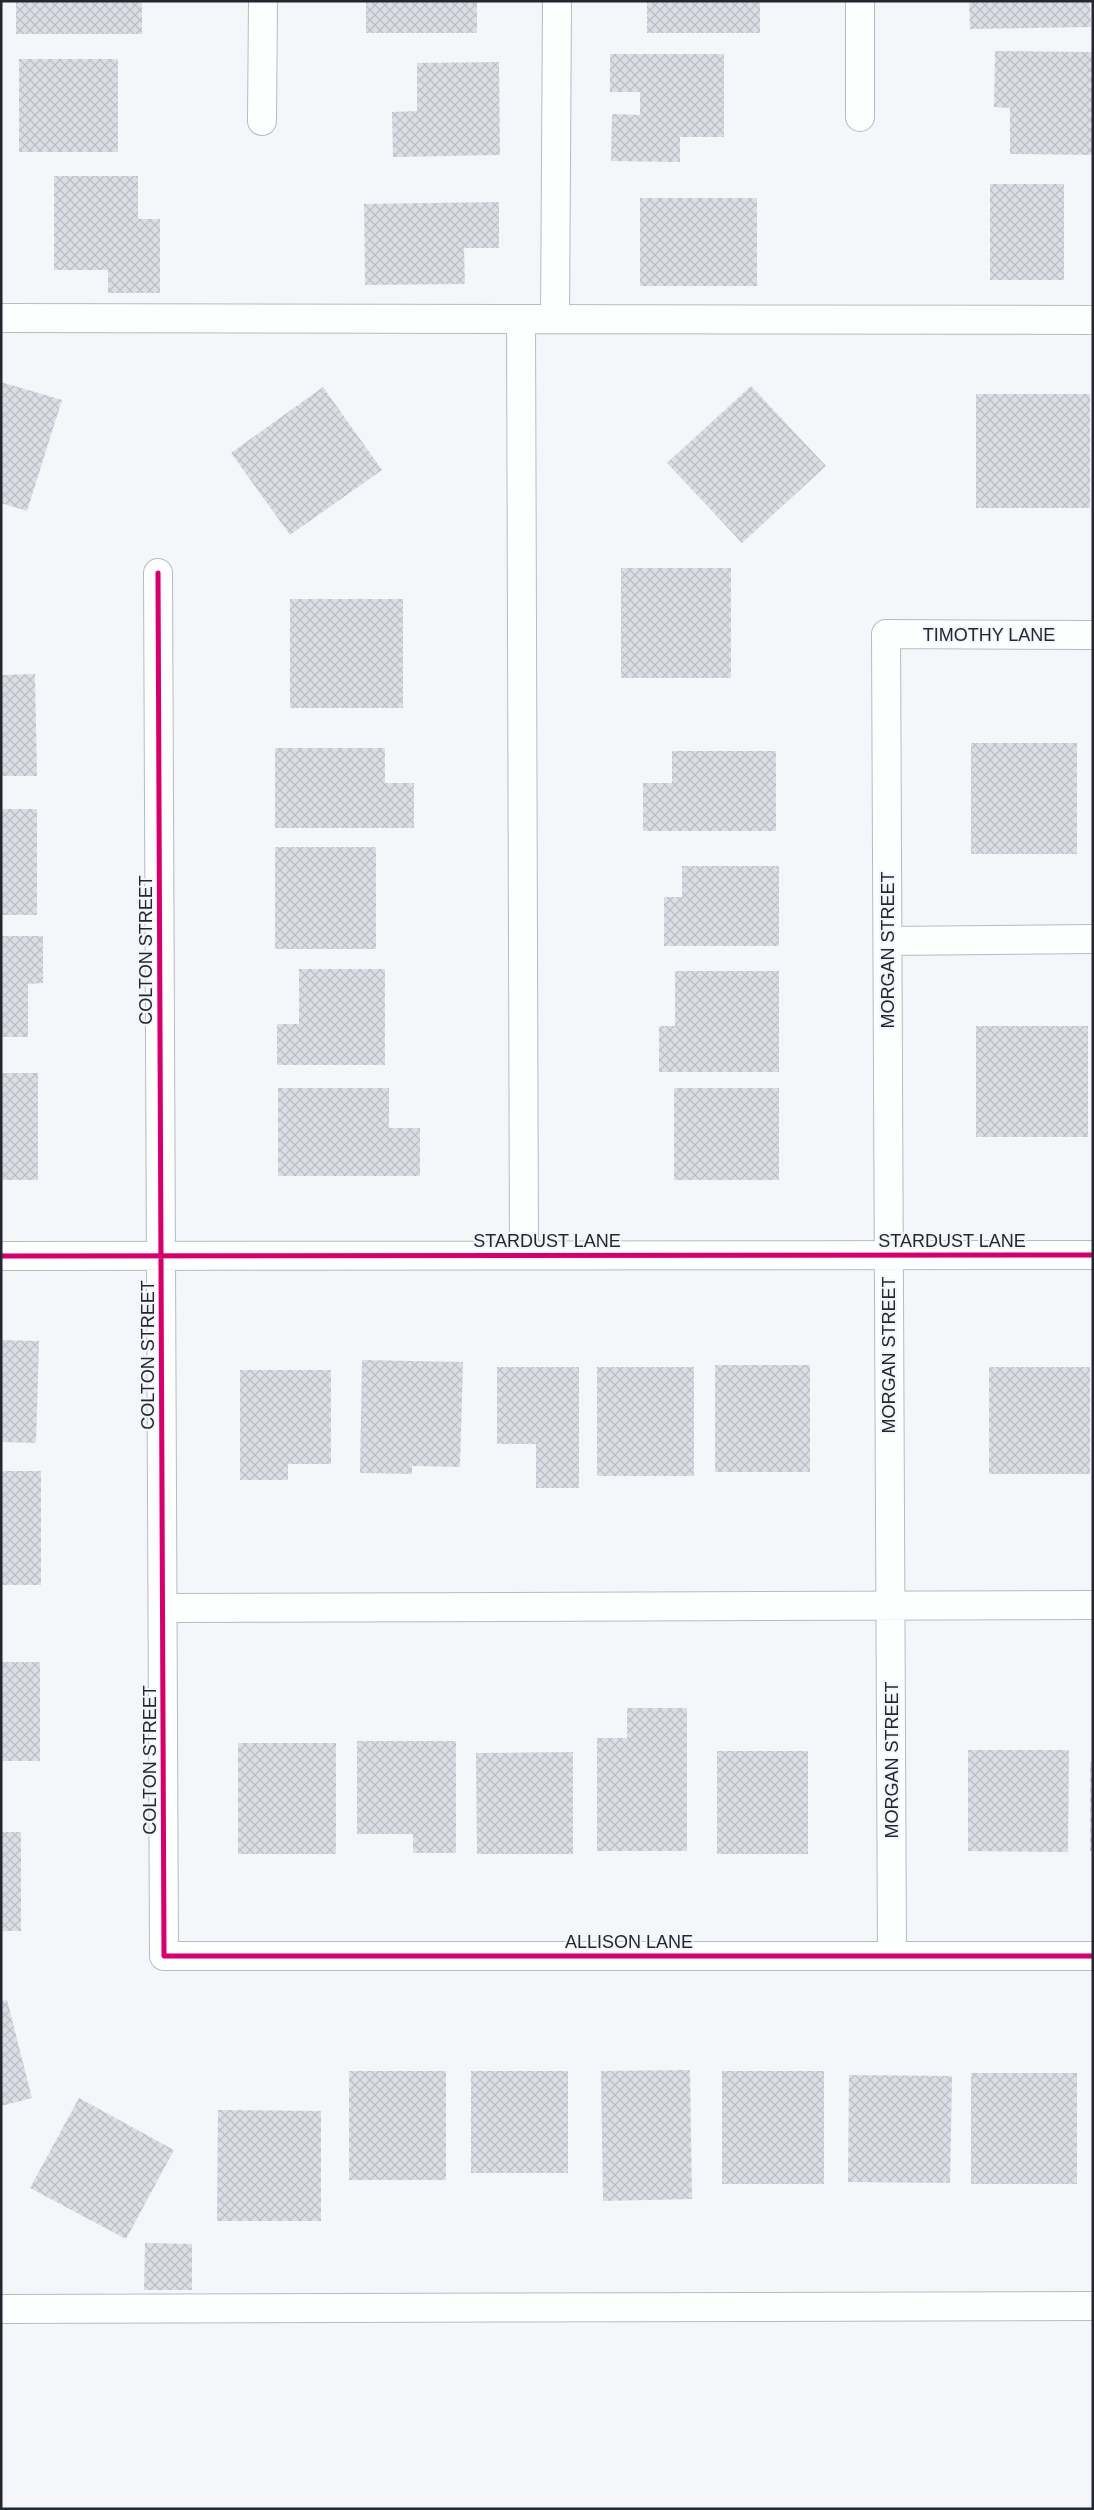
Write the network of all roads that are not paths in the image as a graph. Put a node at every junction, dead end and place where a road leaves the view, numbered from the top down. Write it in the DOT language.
graph roads {
  1 [pos="263,1"];
  2 [pos="557,1"];
  3 [pos="860,1"];
  4 [pos="860,117"];
  5 [pos="262,121"];
  6 [pos="1,318"];
  7 [pos="521,319"];
  8 [pos="555,319"];
  9 [pos="1093,320"];
  10 [pos="158,573"];
  11 [pos="886,634"];
  12 [pos="1093,635"];
  13 [pos="1093,939"];
  14 [pos="888,941"];
  15 [pos="161,1255"];
  16 [pos="524,1255"];
  17 [pos="889,1255"];
  18 [pos="1093,1255"];
  19 [pos="1,1256"];
  20 [pos="891,1605"];
  21 [pos="1093,1605"];
  22 [pos="163,1608"];
  23 [pos="164,1956"];
  24 [pos="892,1956"];
  25 [pos="1093,1956"];
  26 [pos="1093,2306"];
  27 [pos="1,2310"];
  1 -- 5 [label="street"];
  2 -- 8 [label="street"];
  3 -- 4 [label="street"];
  6 -- 7 [label="street"];
  7 -- 8 [label="street"];
  7 -- 16 [label="street"];
  8 -- 9 [label="street"];
  10 -- 15 [label="street, COLTON STREET"];
  11 -- 12 [label="street, TIMOTHY LANE"];
  11 -- 14 [label="street, MORGAN STREET"];
  13 -- 14 [label="street"];
  14 -- 17 [label="street, MORGAN STREET"];
  15 -- 16 [label="street, STARDUST LANE"];
  15 -- 19 [label="street, STARDUST LANE"];
  15 -- 22 [label="street, COLTON STREET"];
  16 -- 17 [label="street, STARDUST LANE"];
  17 -- 18 [label="street, STARDUST LANE"];
  17 -- 20 [label="street, MORGAN STREET"];
  20 -- 21 [label="street"];
  20 -- 22 [label="street"];
  20 -- 24 [label="street, MORGAN STREET"];
  22 -- 23 [label="street, COLTON STREET"];
  23 -- 24 [label="street, ALLISON LANE"];
  24 -- 25 [label="street, ALLISON LANE"];
  26 -- 27 [label="street"];
}
